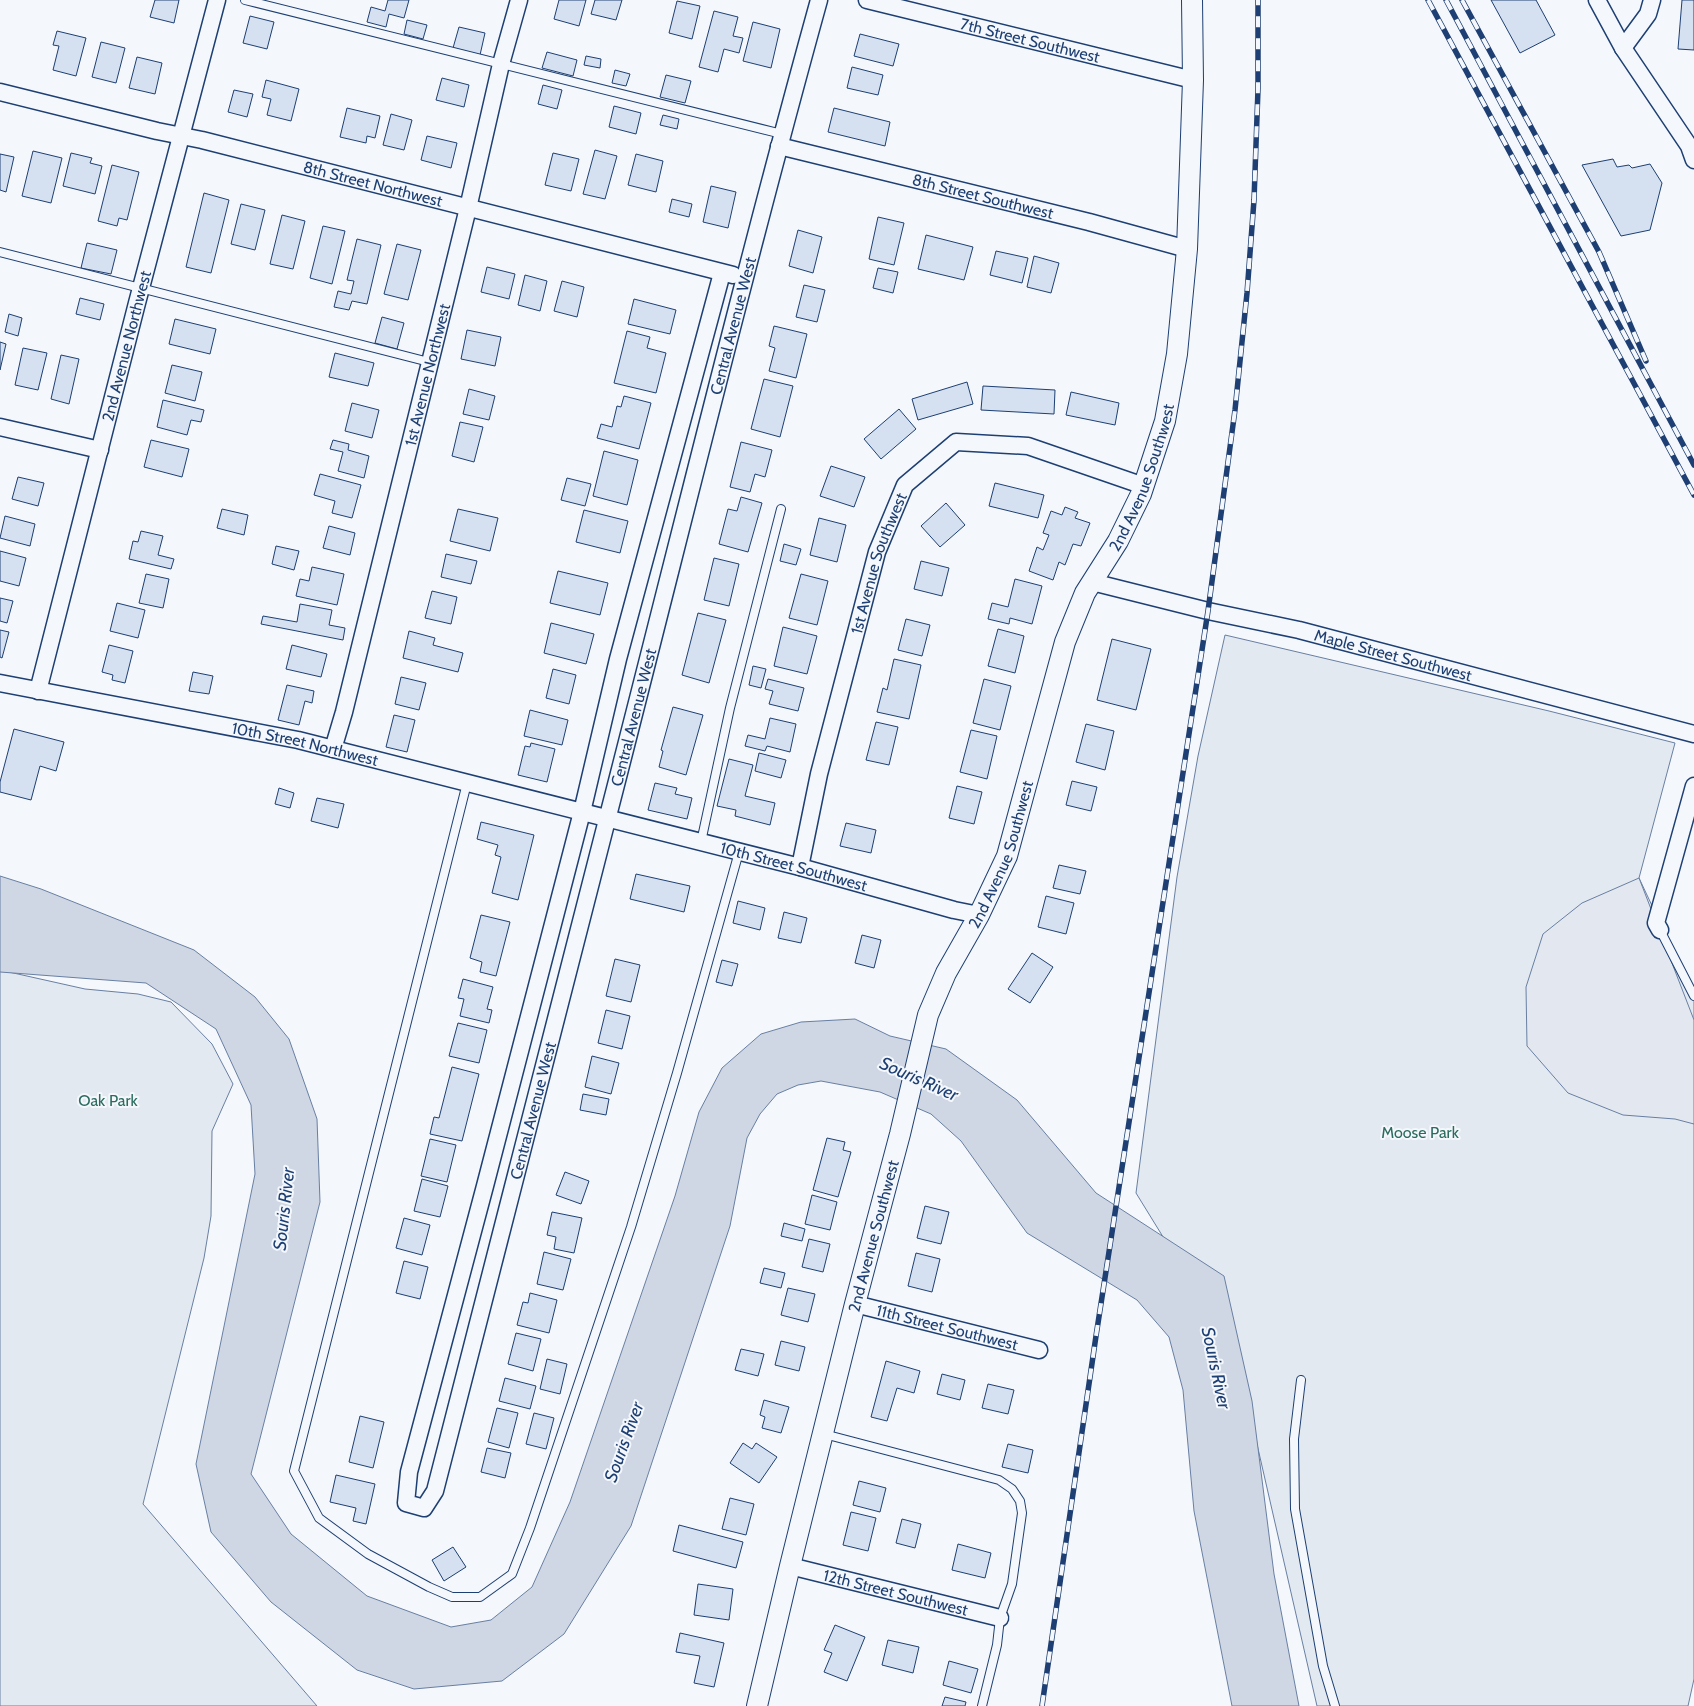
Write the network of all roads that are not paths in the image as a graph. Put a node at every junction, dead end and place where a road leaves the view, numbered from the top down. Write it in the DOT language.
graph roads {
  1 [pos="217,0"];
  2 [pos="244,0"];
  3 [pos="519,0"];
  4 [pos="819,0"];
  5 [pos="867,0"];
  6 [pos="1192,0"];
  7 [pos="1597,0"];
  8 [pos="1652,0"];
  9 [pos="1623,48"];
  10 [pos="501,64"];
  11 [pos="1193,80"];
  12 [pos="0,92"];
  13 [pos="180,136"];
  14 [pos="780,140"];
  15 [pos="1694,160"];
  16 [pos="468,208"];
  17 [pos="1187,249"];
  18 [pos="0,252"];
  19 [pos="722,273"];
  20 [pos="744,278"];
  21 [pos="141,288"];
  22 [pos="429,362"];
  23 [pos="0,427"];
  24 [pos="100,450"];
  25 [pos="1144,486"];
  26 [pos="782,509"];
  27 [pos="1092,582"];
  28 [pos="0,683"];
  29 [pos="38,691"];
  30 [pos="1694,734"];
  31 [pos="334,749"];
  32 [pos="467,783"];
  33 [pos="1694,786"];
  34 [pos="582,812"];
  35 [pos="608,819"];
  36 [pos="701,842"];
  37 [pos="739,852"];
  38 [pos="800,868"];
  39 [pos="979,915"];
  40 [pos="1660,930"];
  41 [pos="1694,996"];
  42 [pos="855,1304"];
  43 [pos="1039,1350"];
  44 [pos="1301,1380"];
  45 [pos="822,1434"];
  46 [pos="790,1566"];
  47 [pos="1000,1618"];
  48 [pos="758,1706"];
  49 [pos="982,1706"];
  50 [pos="1335,1706"];
  1 -- 13 [label="street, 2nd Avenue Northwest"];
  2 -- 10 [label="lane"];
  3 -- 10 [label="street, 1st Avenue Northwest"];
  4 -- 14 [label="street, Central Avenue West"];
  5 -- 11 [label="street, 7th Street Southwest"];
  6 -- 11 [label="street, 2nd Avenue Southwest"];
  7 -- 9 [label="street"];
  8 -- 9 [label="street"];
  9 -- 15 [label="street"];
  10 -- 14 [label="lane"];
  10 -- 16 [label="street, 1st Avenue Northwest"];
  11 -- 17 [label="street, 2nd Avenue Southwest"];
  12 -- 13 [label="street, 8th Street Northwest"];
  13 -- 16 [label="street, 8th Street Northwest"];
  13 -- 21 [label="street, 2nd Avenue Northwest"];
  14 -- 17 [label="street, 8th Street Southwest"];
  14 -- 20 [label="street, Central Avenue West"];
  16 -- 19 [label="street, 8th Street Northwest"];
  16 -- 22 [label="street, 1st Avenue Northwest"];
  17 -- 25 [label="street, 2nd Avenue Southwest"];
  18 -- 21 [label="lane"];
  19 -- 20 [label="street, 8th Street Northwest"];
  19 -- 34 [label="street"];
  20 -- 35 [label="street, Central Avenue West"];
  21 -- 22 [label="lane"];
  21 -- 24 [label="street, 2nd Avenue Northwest"];
  22 -- 31 [label="street, 1st Avenue Northwest"];
  23 -- 24 [label="street"];
  24 -- 29 [label="street, 2nd Avenue Northwest"];
  25 -- 27 [label="street, 2nd Avenue Southwest"];
  25 -- 38 [label="street, 1st Avenue Southwest"];
  26 -- 36 [label="lane"];
  27 -- 30 [label="street, Maple Street Southwest"];
  27 -- 39 [label="street, 2nd Avenue Southwest"];
  28 -- 29 [label="street, 10th Street Northwest"];
  29 -- 31 [label="street, 10th Street Northwest"];
  31 -- 32 [label="street, 10th Street Northwest"];
  32 -- 34 [label="street, 10th Street Northwest"];
  32 -- 37 [label="lane"];
  33 -- 40 [label="street"];
  34 -- 35 [label="street, 10th Street Northwest"];
  34 -- 35 [label="street, Central Avenue West"];
  35 -- 36 [label="street, 10th Street Southwest"];
  36 -- 37 [label="street, 10th Street Southwest"];
  37 -- 38 [label="street, 10th Street Southwest"];
  38 -- 39 [label="street, 10th Street Southwest"];
  39 -- 42 [label="street, 2nd Avenue Southwest"];
  40 -- 41 [label="lane"];
  42 -- 43 [label="street, 11th Street Southwest"];
  42 -- 45 [label="street, 2nd Avenue Southwest"];
  44 -- 50 [label="lane"];
  45 -- 46 [label="street, 2nd Avenue Southwest"];
  45 -- 47 [label="lane"];
  46 -- 47 [label="street, 12th Street Southwest"];
  46 -- 48 [label="street, 2nd Avenue Southwest"];
  47 -- 49 [label="lane"];
}
